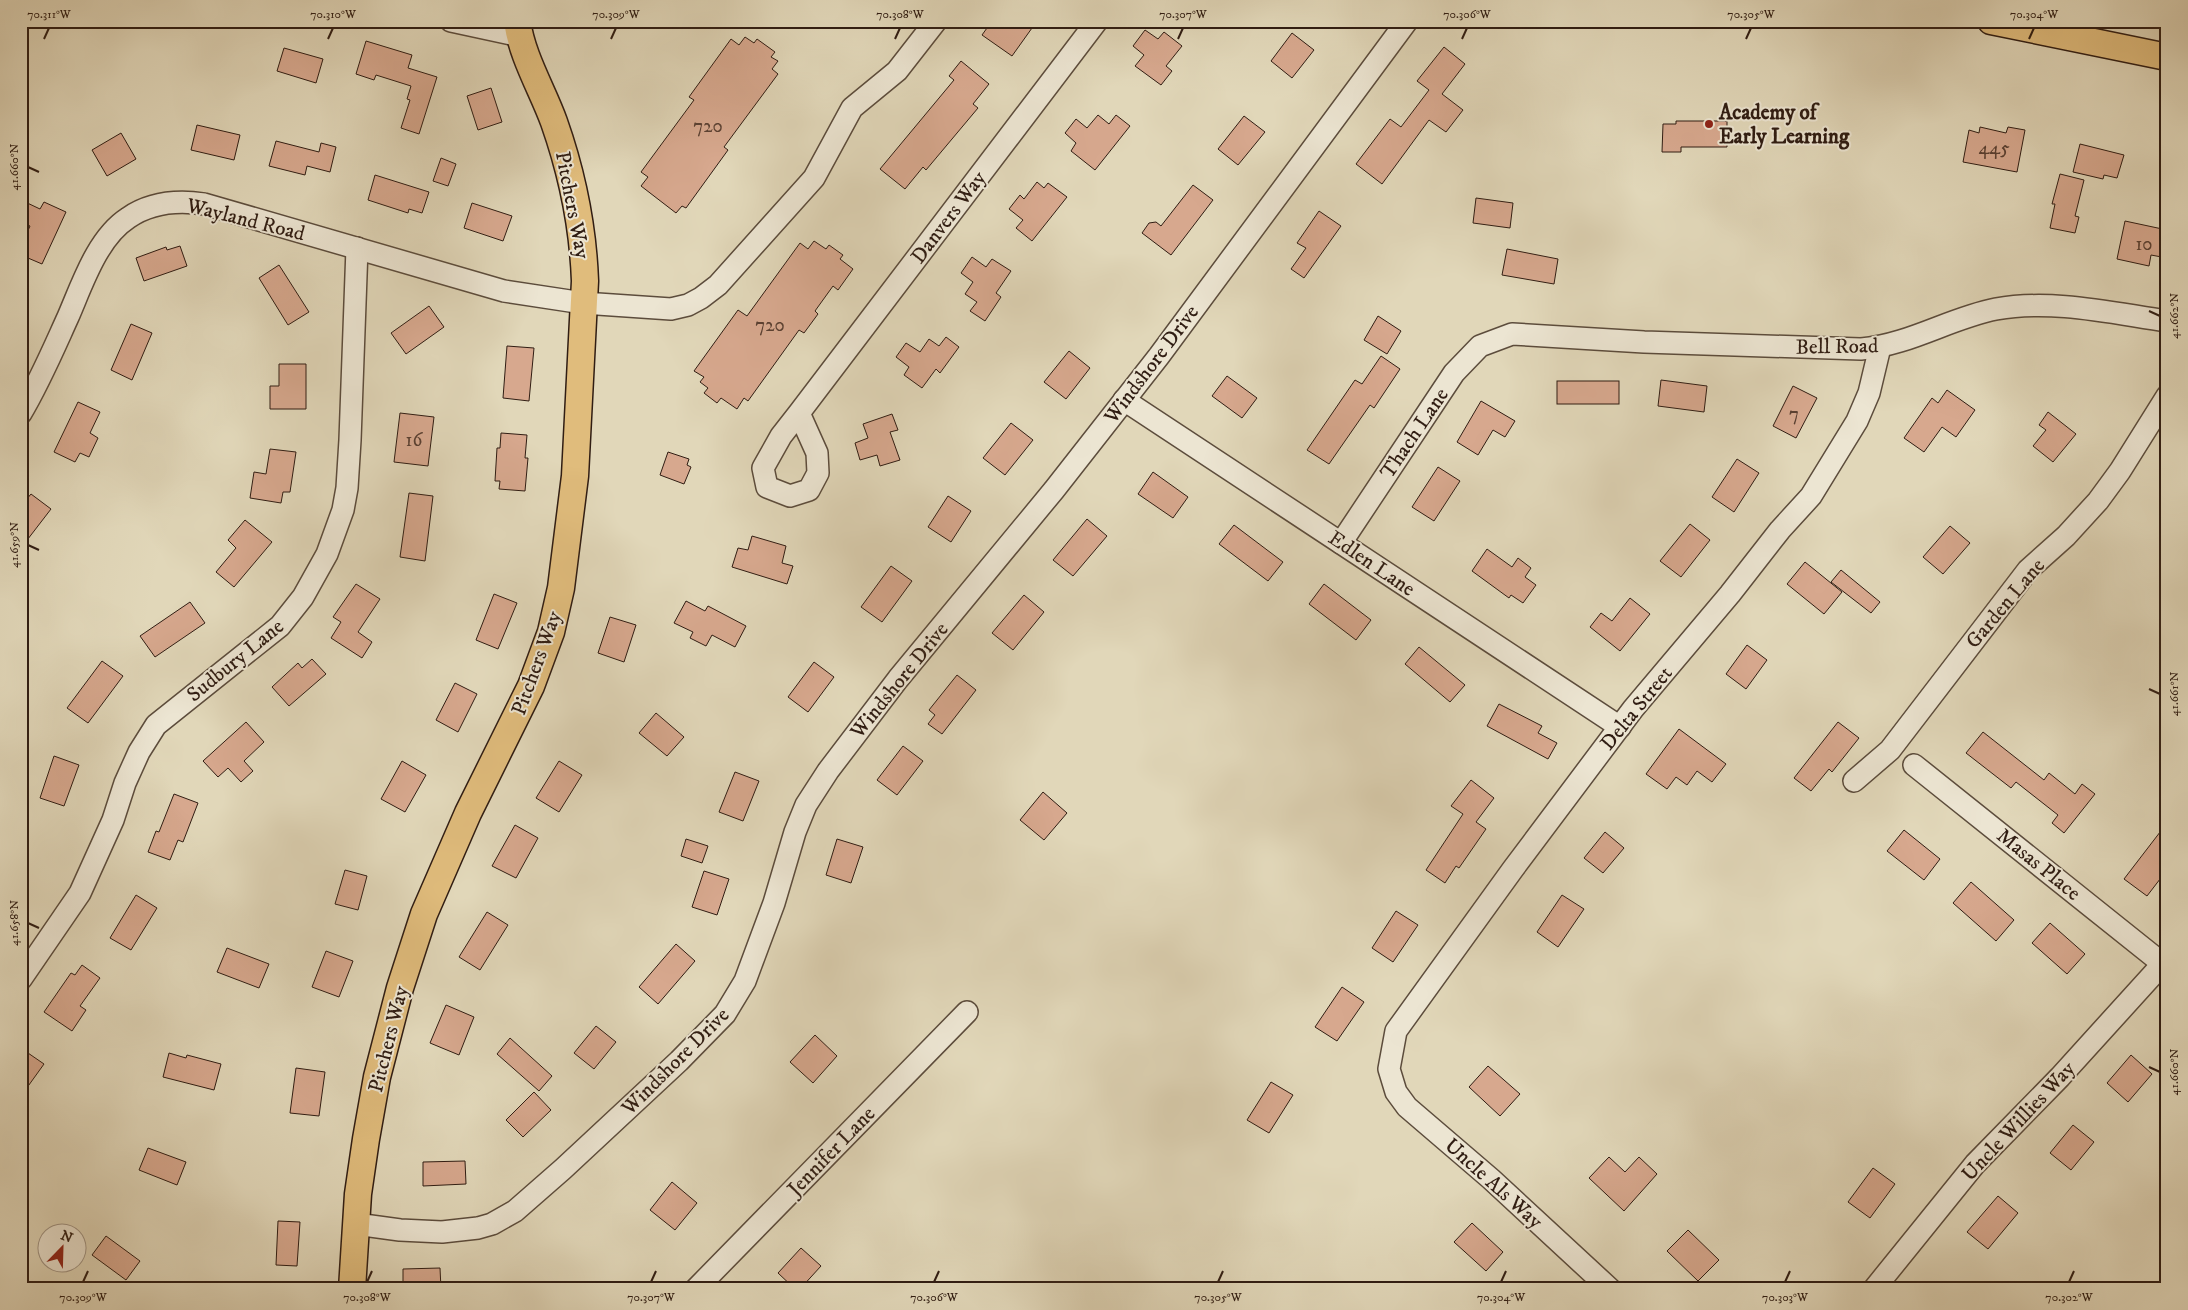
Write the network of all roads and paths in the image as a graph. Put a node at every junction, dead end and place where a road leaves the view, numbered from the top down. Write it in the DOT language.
graph roads {
  1 [pos="451,21"];
  2 [pos="936,21"];
  3 [pos="1096,21"];
  4 [pos="1407,21"];
  5 [pos="1992,21"];
  6 [pos="519,28"];
  7 [pos="2167,57"];
  8 [pos="357,248"];
  9 [pos="583,303"];
  10 [pos="2167,321"];
  11 [pos="1500,337"];
  12 [pos="1880,347"];
  13 [pos="2167,396"];
  14 [pos="1124,400"];
  15 [pos="21,413"];
  16 [pos="799,413"];
  17 [pos="1341,543"];
  18 [pos="1620,727"];
  19 [pos="1914,765"];
  20 [pos="1854,781"];
  21 [pos="2165,961"];
  22 [pos="24,971"];
  23 [pos="967,1012"];
  24 [pos="1389,1069"];
  25 [pos="356,1224"];
  26 [pos="352,1289"];
  27 [pos="696,1289"];
  28 [pos="1610,1289"];
  29 [pos="1874,1289"];
  1 -- 6 [label="street"];
  2 -- 9 [label="street"];
  3 -- 16 [label="street, Danvers Way"];
  4 -- 14 [label="street, Windshore Drive"];
  5 -- 7 [label="main road"];
  6 -- 9 [label="main road, Pitchers Way"];
  8 -- 9 [label="street, Wayland Road"];
  8 -- 15 [label="street, Wayland Road"];
  8 -- 22 [label="street, Sudbury Lane"];
  9 -- 25 [label="main road, Pitchers Way"];
  10 -- 12 [label="street, Bell Road"];
  11 -- 12 [label="street, Bell Road"];
  11 -- 17 [label="street, Thach Lane"];
  12 -- 18 [label="street, Delta Street"];
  13 -- 20 [label="street, Garden Lane"];
  14 -- 17 [label="street, Edlen Lane"];
  14 -- 25 [label="street, Windshore Drive"];
  17 -- 18 [label="street, Edlen Lane"];
  18 -- 24 [label="street, Delta Street"];
  19 -- 21 [label="street, Masas Place"];
  21 -- 29 [label="street, Uncle Willies Way"];
  23 -- 27 [label="street, Jennifer Lane"];
  24 -- 28 [label="street, Uncle Als Way"];
  25 -- 26 [label="main road, Pitchers Way"];
}
